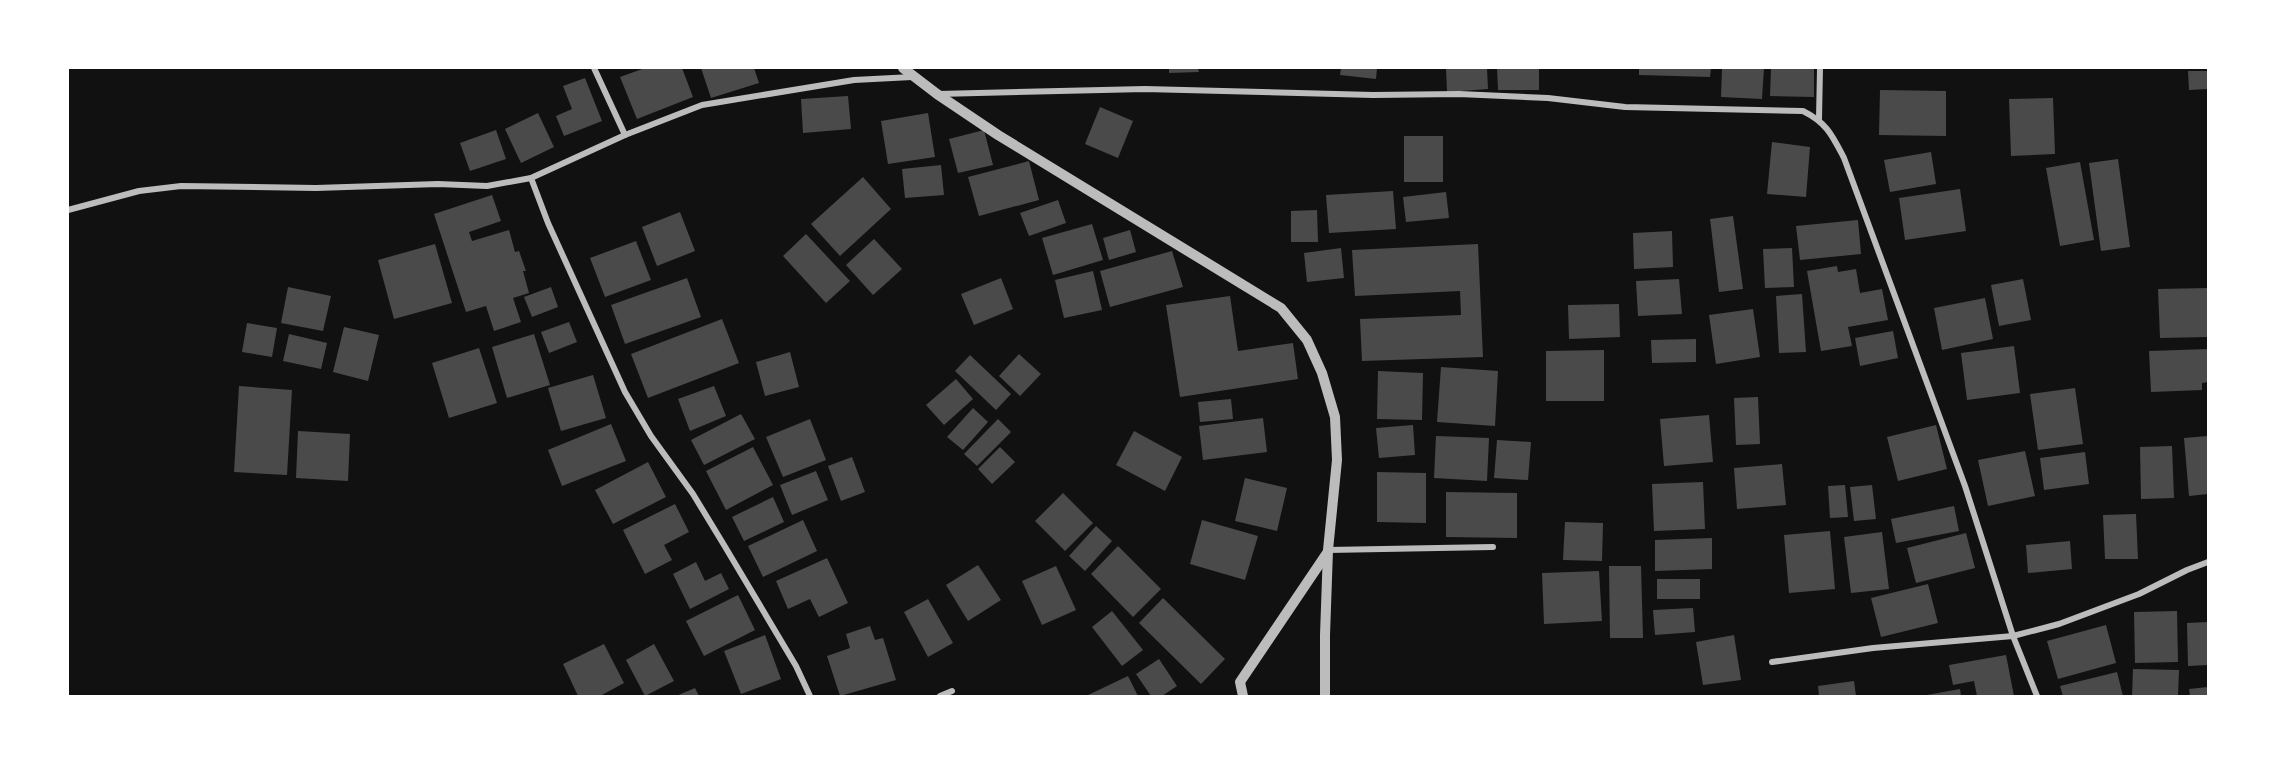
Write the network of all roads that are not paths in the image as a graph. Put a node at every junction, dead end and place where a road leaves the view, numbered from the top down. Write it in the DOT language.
graph roads {
  1 [pos="594,68"];
  2 [pos="903,68"];
  3 [pos="1820,68"];
  4 [pos="913,77"];
  5 [pos="937,94"];
  6 [pos="1819,119"];
  7 [pos="625,135"];
  8 [pos="531,178"];
  9 [pos="68,210"];
  10 [pos="1493,547"];
  11 [pos="1328,550"];
  12 [pos="2208,562"];
  13 [pos="2013,636"];
  14 [pos="1772,662"];
  15 [pos="952,691"];
  16 [pos="810,696"];
  17 [pos="940,696"];
  18 [pos="1243,696"];
  19 [pos="1325,696"];
  20 [pos="2037,696"];
  1 -- 7 [label="street"];
  2 -- 4 [label="street"];
  3 -- 6 [label="street"];
  4 -- 5 [label="street"];
  4 -- 7 [label="street"];
  5 -- 6 [label="street"];
  5 -- 11 [label="street"];
  6 -- 13 [label="street"];
  7 -- 8 [label="street"];
  8 -- 9 [label="street"];
  8 -- 16 [label="street"];
  10 -- 11 [label="street"];
  11 -- 18 [label="street"];
  11 -- 19 [label="street"];
  12 -- 13 [label="street"];
  13 -- 14 [label="street"];
  13 -- 20 [label="street"];
  15 -- 17 [label="street"];
}
